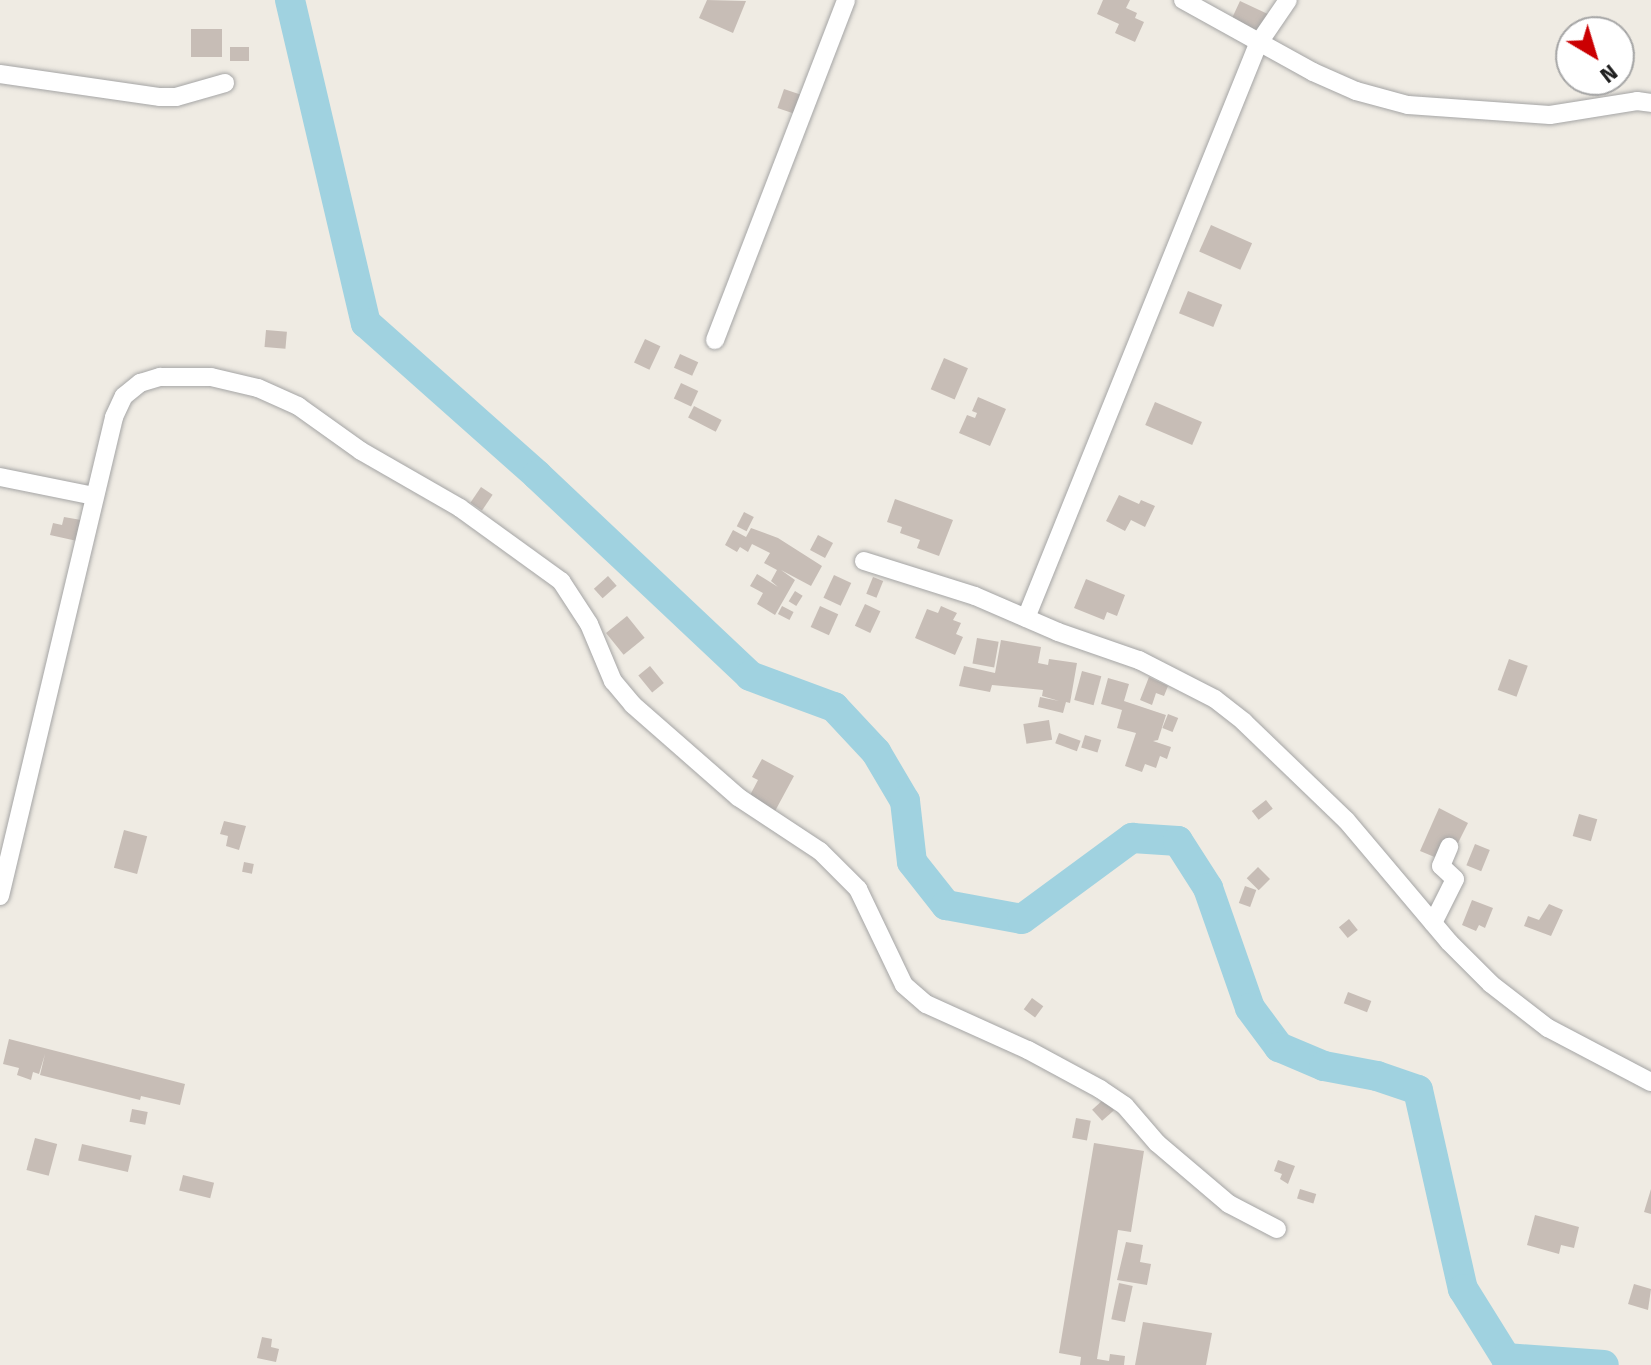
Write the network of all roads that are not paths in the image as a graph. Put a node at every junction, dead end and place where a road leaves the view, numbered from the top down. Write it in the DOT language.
graph roads {
  1 [pos="846,0"];
  2 [pos="1183,0"];
  3 [pos="1288,0"];
  4 [pos="1258,44"];
  5 [pos="0,74"];
  6 [pos="225,83"];
  7 [pos="1651,103"];
  8 [pos="715,340"];
  9 [pos="0,477"];
  10 [pos="94,496"];
  11 [pos="864,561"];
  12 [pos="1026,618"];
  13 [pos="1449,847"];
  14 [pos="0,896"];
  15 [pos="1433,923"];
  16 [pos="1651,1082"];
  17 [pos="1277,1229"];
  1 -- 8 [label="street"];
  2 -- 4 [label="street"];
  3 -- 4 [label="street"];
  4 -- 7 [label="street"];
  4 -- 12 [label="street"];
  5 -- 6 [label="street"];
  9 -- 10 [label="street"];
  10 -- 14 [label="street"];
  10 -- 17 [label="street"];
  11 -- 12 [label="street"];
  12 -- 15 [label="street"];
  13 -- 15 [label="street"];
  15 -- 16 [label="street"];
}
